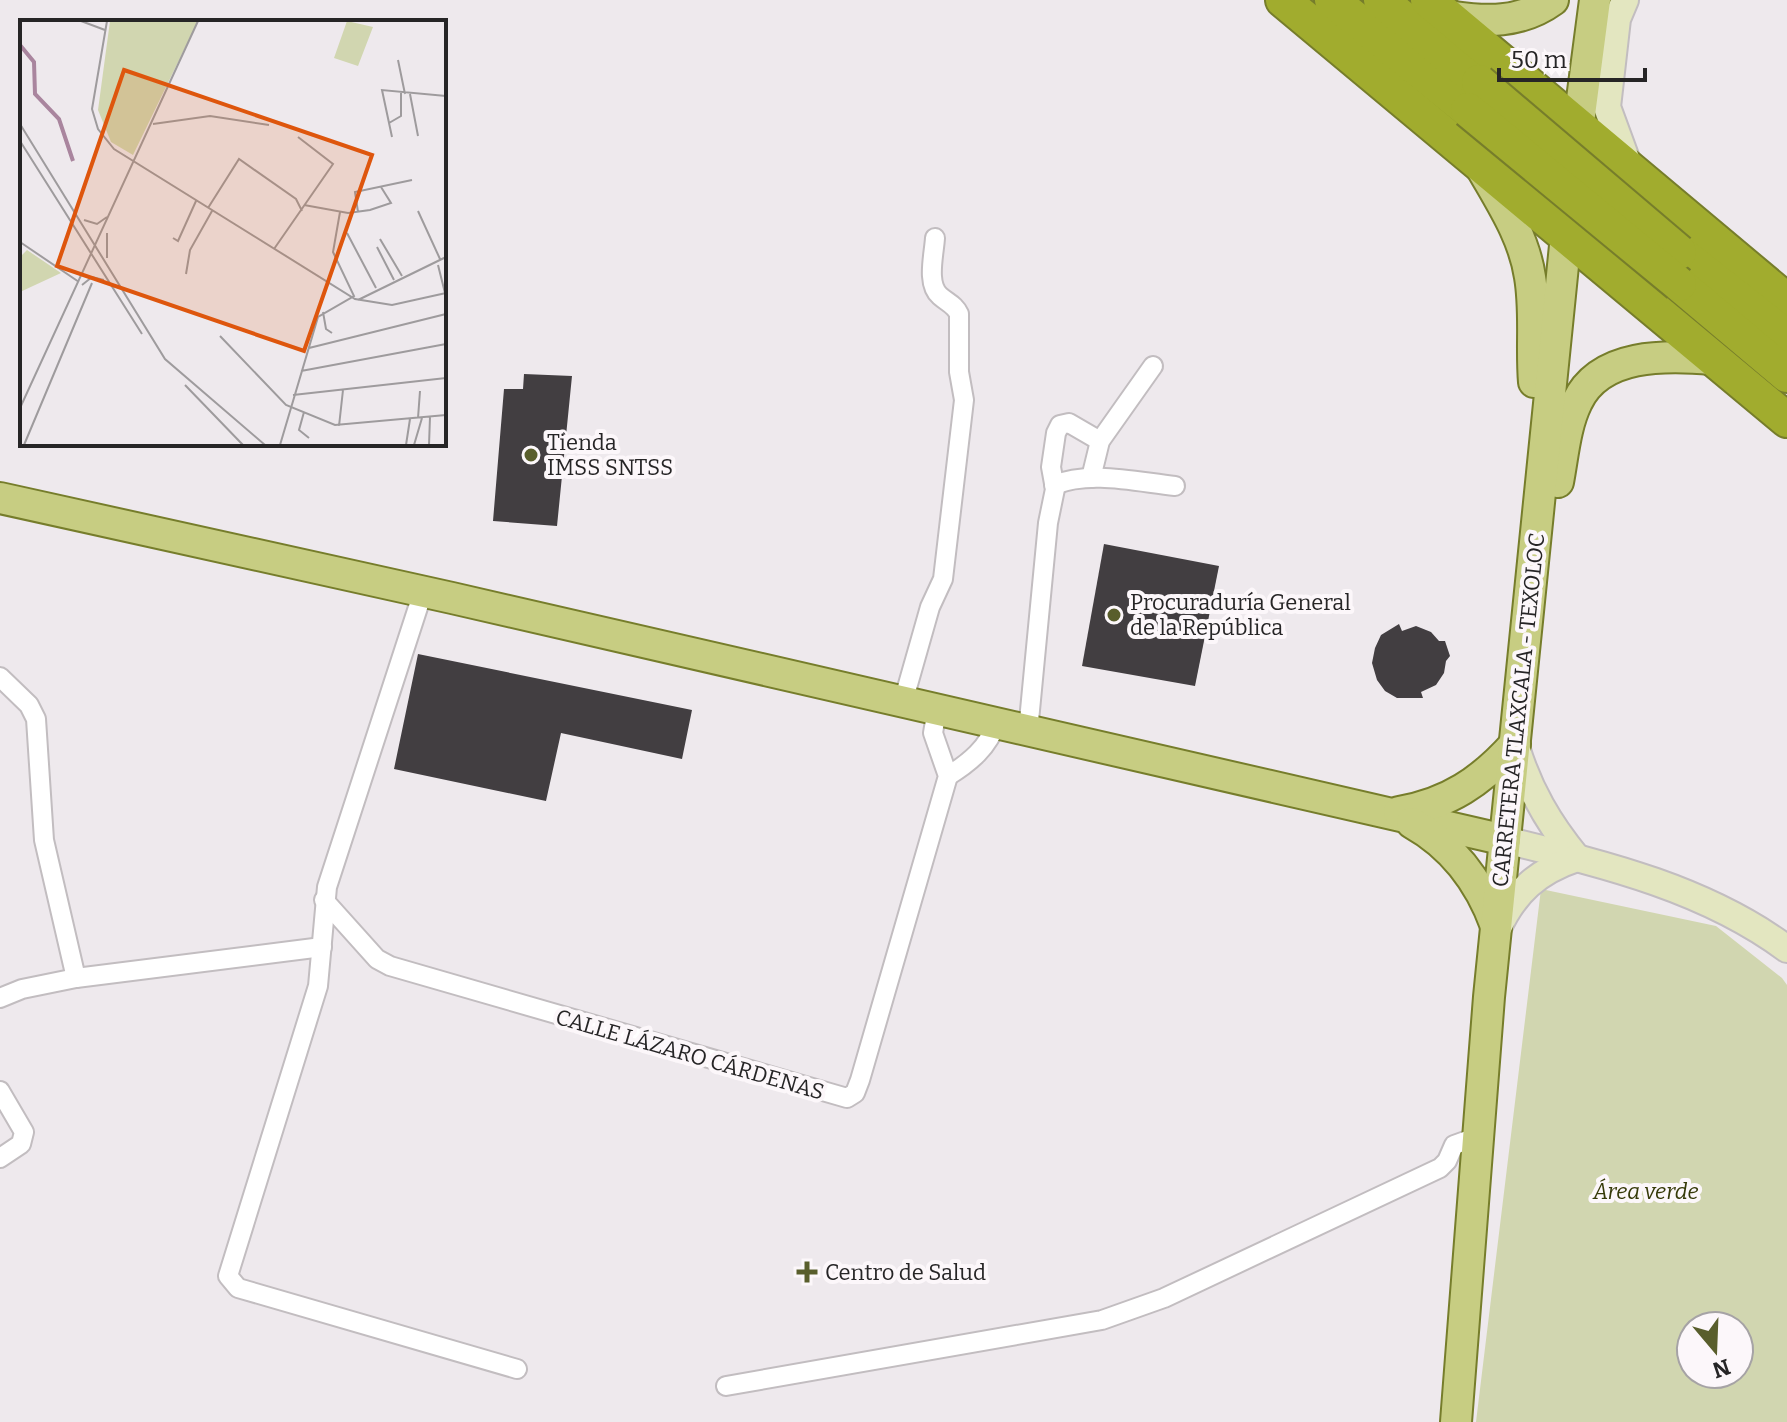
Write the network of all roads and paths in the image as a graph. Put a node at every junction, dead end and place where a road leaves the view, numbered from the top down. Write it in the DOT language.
graph roads {
  1 [pos="1283,0"];
  2 [pos="1332,0"];
  3 [pos="1381,0"];
  4 [pos="1553,0"];
  5 [pos="1595,0"];
  6 [pos="1625,0"];
  7 [pos="1438,8"];
  8 [pos="1531,86"];
  9 [pos="1473,96"];
  10 [pos="1577,126"];
  11 [pos="1479,164"];
  12 [pos="1629,167"];
  13 [pos="1662,198"];
  14 [pos="1566,237"];
  15 [pos="935,238"];
  16 [pos="1679,268"];
  17 [pos="1604,269"];
  18 [pos="1787,301"];
  19 [pos="1787,337"];
  20 [pos="1712,359"];
  21 [pos="1153,366"];
  22 [pos="1787,375"];
  23 [pos="1787,420"];
  24 [pos="1100,441"];
  25 [pos="1543,459"];
  26 [pos="1091,478"];
  27 [pos="1054,485"];
  28 [pos="1175,486"];
  29 [pos="0,498"];
  30 [pos="423,592"];
  31 [pos="1529,604"];
  32 [pos="0,677"];
  33 [pos="903,702"];
  34 [pos="937,709"];
  35 [pos="996,723"];
  36 [pos="1028,731"];
  37 [pos="1515,744"];
  38 [pos="948,776"];
  39 [pos="1393,813"];
  40 [pos="1505,840"];
  41 [pos="1577,858"];
  42 [pos="324,900"];
  43 [pos="1497,930"];
  44 [pos="322,947"];
  45 [pos="1787,949"];
  46 [pos="76,978"];
  47 [pos="0,998"];
  48 [pos="0,1091"];
  49 [pos="1479,1136"];
  50 [pos="0,1158"];
  51 [pos="517,1369"];
  52 [pos="726,1386"];
  53 [pos="1456,1422"];
  1 -- 11 [label="highway"];
  2 -- 9 [label="highway"];
  3 -- 9 [label="highway"];
  4 -- 7 [label="main road"];
  5 -- 10 [label="main road, CARRETERA TLAXCALA - TEXOLOC"];
  6 -- 12 [label="main road"];
  7 -- 8 [label="highway"];
  8 -- 10 [label="highway"];
  8 -- 11 [label="highway"];
  9 -- 16 [label="highway, bridge"];
  10 -- 12 [label="highway"];
  10 -- 14 [label="main road, CARRETERA TLAXCALA - TEXOLOC"];
  11 -- 14 [label="highway"];
  11 -- 25 [label="main road"];
  12 -- 13 [label="highway"];
  13 -- 17 [label="highway"];
  13 -- 18 [label="highway"];
  14 -- 17 [label="highway"];
  14 -- 25 [label="main road, CARRETERA TLAXCALA - TEXOLOC"];
  15 -- 33 [label="street"];
  16 -- 19 [label="highway"];
  16 -- 22 [label="highway"];
  17 -- 20 [label="highway"];
  20 -- 23 [label="highway"];
  20 -- 31 [label="main road"];
  21 -- 24 [label="street"];
  24 -- 26 [label="street"];
  24 -- 27 [label="street"];
  25 -- 31 [label="main road, CARRETERA TLAXCALA - TEXOLOC"];
  26 -- 27 [label="street"];
  26 -- 28 [label="street"];
  27 -- 36 [label="street"];
  29 -- 30 [label="main road"];
  30 -- 33 [label="main road"];
  30 -- 42 [label="street"];
  31 -- 37 [label="main road, CARRETERA TLAXCALA - TEXOLOC"];
  32 -- 46 [label="street"];
  33 -- 34 [label="main road"];
  34 -- 35 [label="main road"];
  34 -- 38 [label="street"];
  35 -- 36 [label="main road"];
  35 -- 38 [label="street"];
  36 -- 39 [label="main road"];
  37 -- 39 [label="main road"];
  37 -- 40 [label="main road, CARRETERA TLAXCALA - TEXOLOC"];
  37 -- 41 [label="main road"];
  38 -- 42 [label="street, CALLE LÁZARO CÁRDENAS"];
  39 -- 40 [label="main road"];
  39 -- 43 [label="main road"];
  40 -- 41 [label="main road"];
  40 -- 43 [label="main road, CARRETERA TLAXCALA - TEXOLOC"];
  41 -- 43 [label="main road"];
  41 -- 45 [label="main road"];
  42 -- 44 [label="street"];
  43 -- 49 [label="main road, CARRETERA TLAXCALA - TEXOLOC"];
  44 -- 46 [label="street"];
  44 -- 51 [label="street"];
  46 -- 47 [label="street"];
  48 -- 50 [label="street"];
  49 -- 52 [label="street"];
  49 -- 53 [label="main road, CARRETERA TLAXCALA - TEXOLOC"];
}
